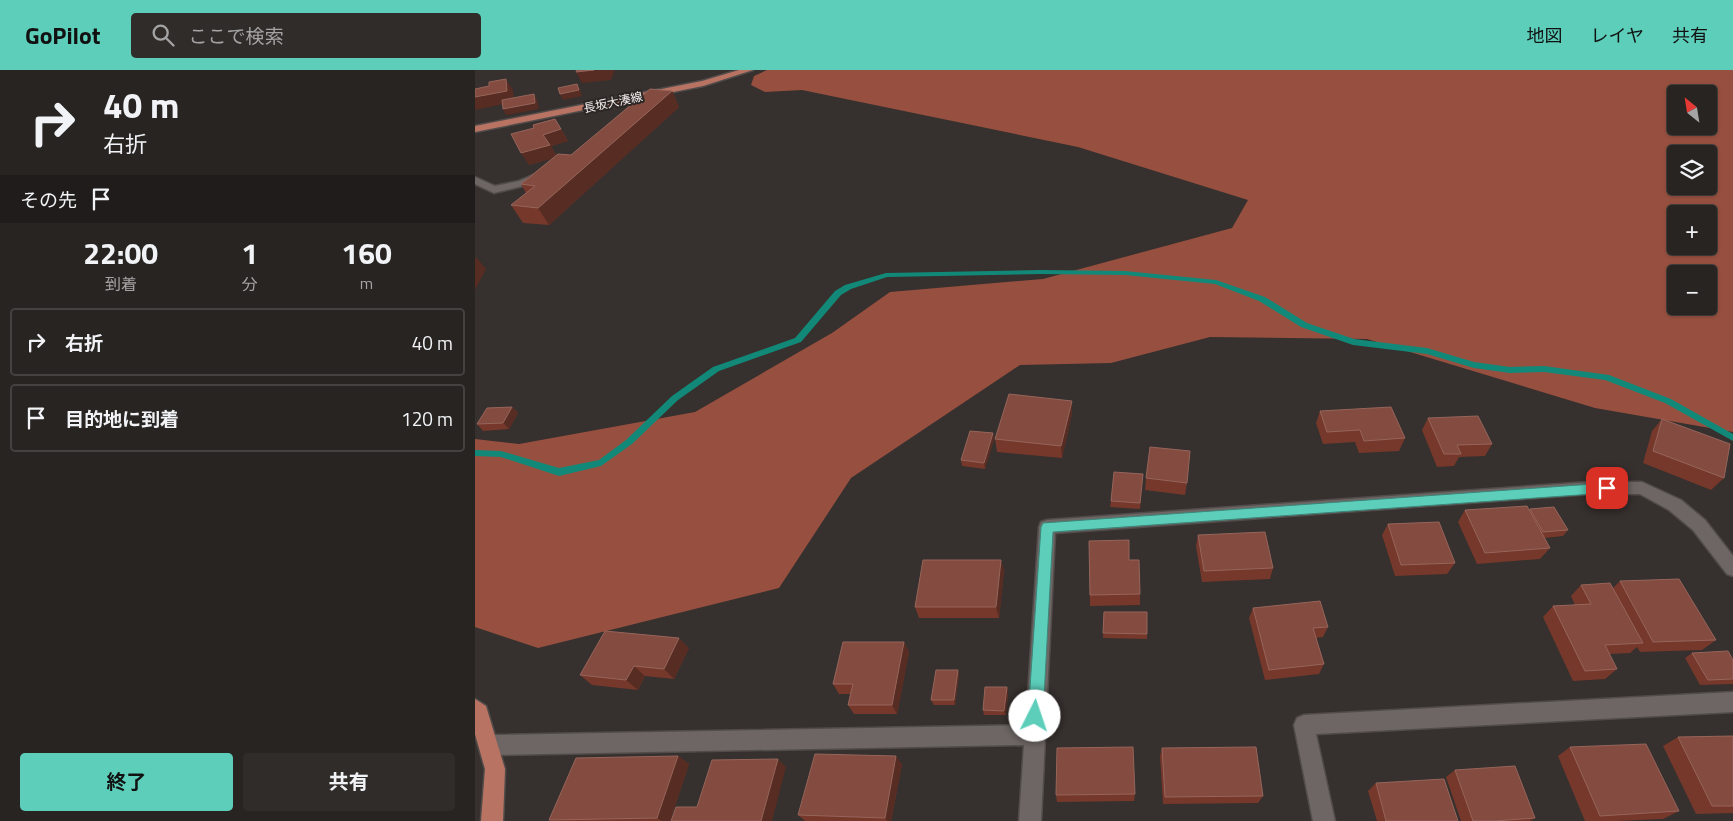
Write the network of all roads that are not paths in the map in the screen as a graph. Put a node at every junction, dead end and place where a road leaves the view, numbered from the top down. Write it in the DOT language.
graph roads {
  1 [pos="749,70"];
  2 [pos="475,128"];
  3 [pos="551,171"];
  4 [pos="475,180"];
  5 [pos="1733,569"];
  6 [pos="1733,702"];
  7 [pos="475,709"];
  8 [pos="1034,735"];
  9 [pos="490,745"];
  10 [pos="492,821"];
  11 [pos="1030,821"];
  12 [pos="1324,821"];
  1 -- 2 [label="main road, 長坂大湊線"];
  3 -- 4 [label="street"];
  5 -- 8 [label="street"];
  6 -- 12 [label="street"];
  7 -- 9 [label="main road"];
  8 -- 9 [label="street"];
  8 -- 11 [label="street"];
  9 -- 10 [label="main road"];
}
